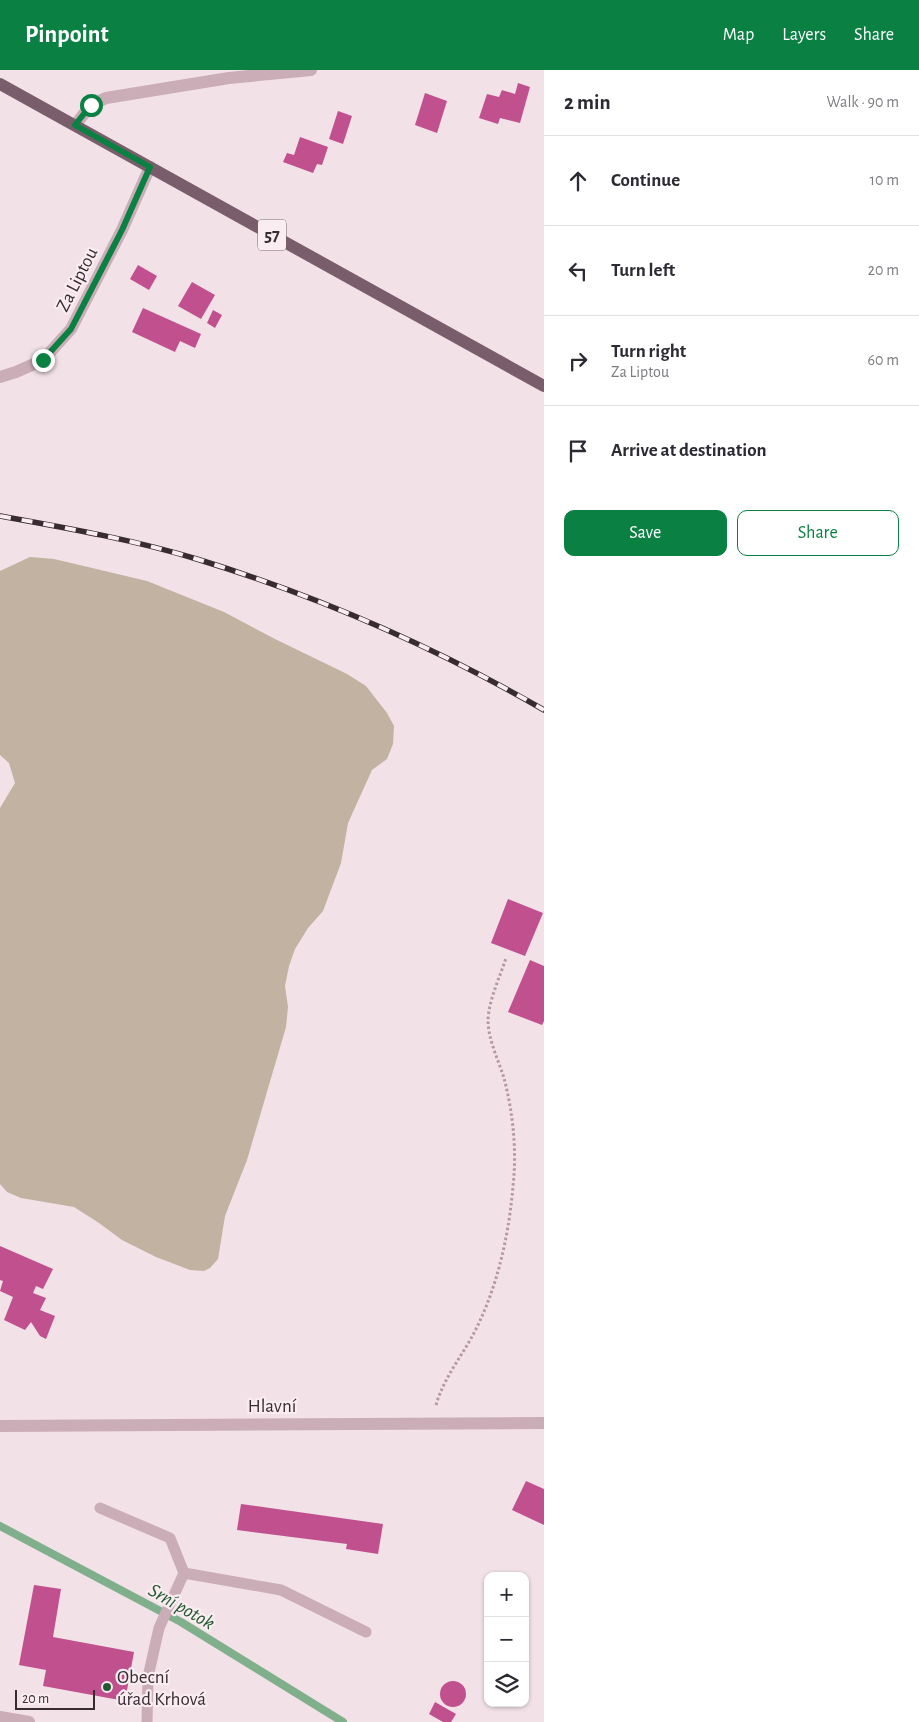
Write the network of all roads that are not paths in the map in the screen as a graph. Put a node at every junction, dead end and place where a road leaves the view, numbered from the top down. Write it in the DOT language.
graph roads {
  1 [pos="311,70"];
  2 [pos="0,84"];
  3 [pos="75,125"];
  4 [pos="150,167"];
  5 [pos="0,376"];
  6 [pos="544,386"];
  7 [pos="544,1422"];
  8 [pos="0,1426"];
  9 [pos="100,1508"];
  10 [pos="184,1573"];
  11 [pos="366,1632"];
  12 [pos="0,1717"];
  13 [pos="29,1722"];
  14 [pos="147,1722"];
  1 -- 3 [label="street"];
  2 -- 3 [label="main road, 57"];
  3 -- 4 [label="main road, 57"];
  4 -- 5 [label="street, Za Liptou"];
  4 -- 6 [label="main road, 57"];
  7 -- 8 [label="street, Hlavní"];
  9 -- 10 [label="lane"];
  10 -- 11 [label="lane"];
  10 -- 14 [label="lane"];
  12 -- 13 [label="street"];
}
